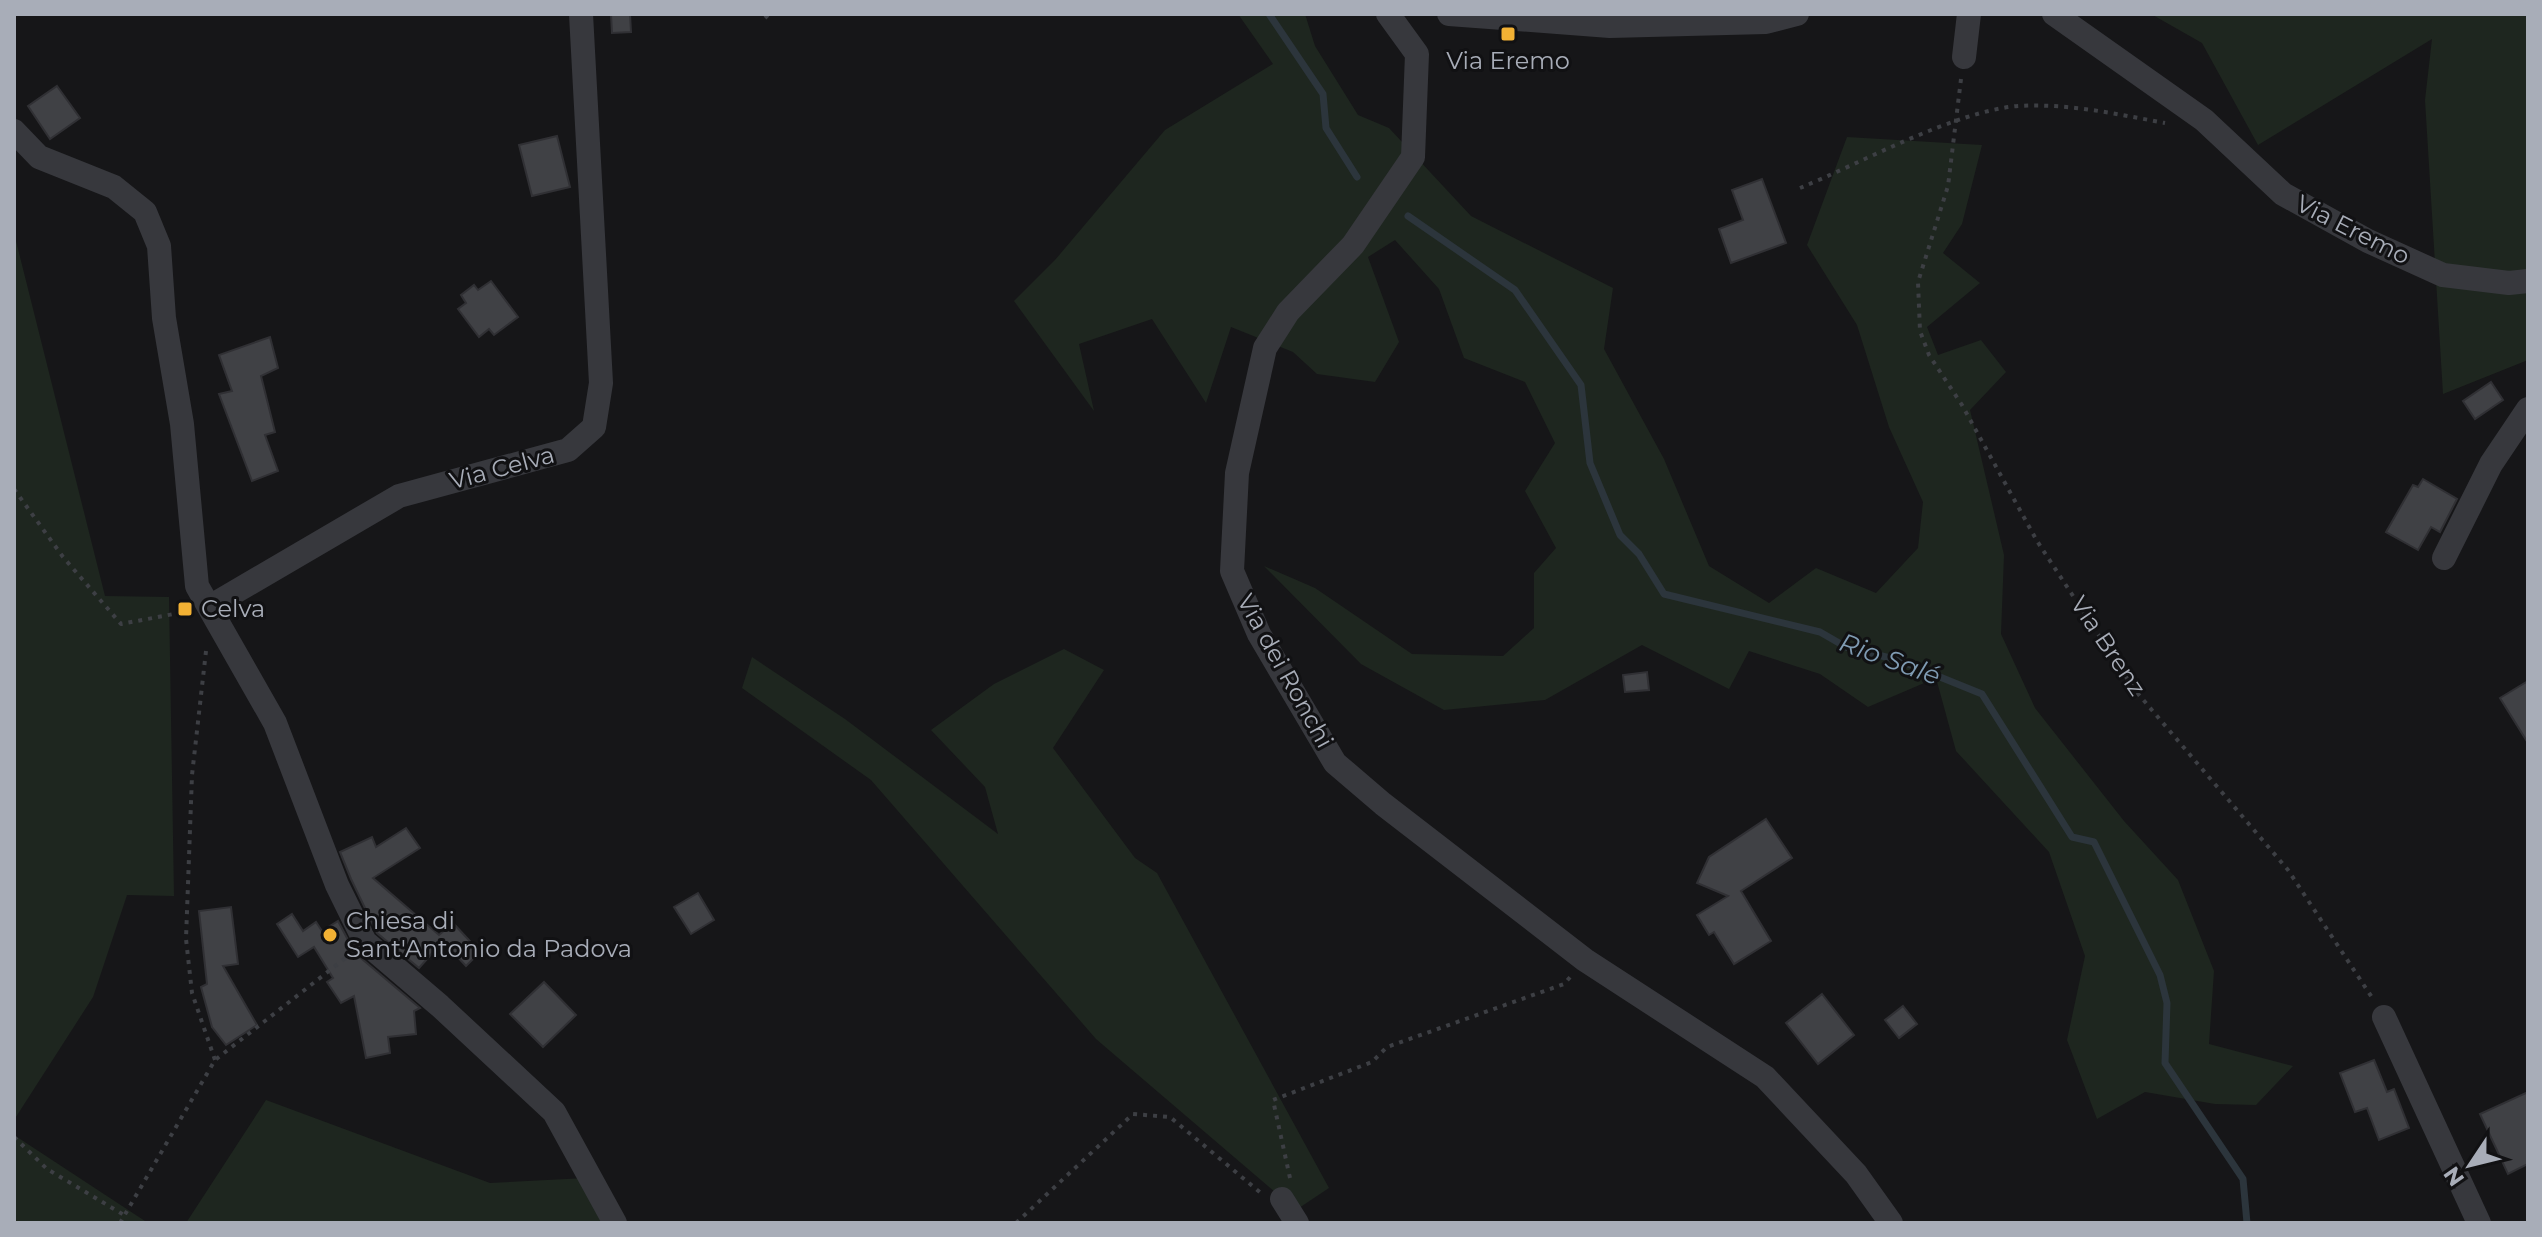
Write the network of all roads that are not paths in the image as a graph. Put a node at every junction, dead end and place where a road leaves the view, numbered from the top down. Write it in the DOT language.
graph roads {
  1 [pos="581,14"];
  2 [pos="1388,14"];
  3 [pos="1453,14"];
  4 [pos="1797,14"];
  5 [pos="1969,14"];
  6 [pos="2054,14"];
  7 [pos="1964,57"];
  8 [pos="14,131"];
  9 [pos="2528,281"];
  10 [pos="2528,409"];
  11 [pos="2444,558"];
  12 [pos="211,606"];
  13 [pos="2384,1017"];
  14 [pos="1282,1199"];
  15 [pos="615,1223"];
  16 [pos="1297,1223"];
  17 [pos="1891,1223"];
  18 [pos="2479,1223"];
  1 -- 12 [label="street, Via Celva"];
  2 -- 17 [label="street, Via dei Ronchi"];
  3 -- 4 [label="street"];
  5 -- 7 [label="street"];
  6 -- 9 [label="street, Via Eremo"];
  8 -- 12 [label="street"];
  10 -- 11 [label="street"];
  12 -- 15 [label="street"];
  13 -- 18 [label="street"];
  14 -- 16 [label="street"];
}
